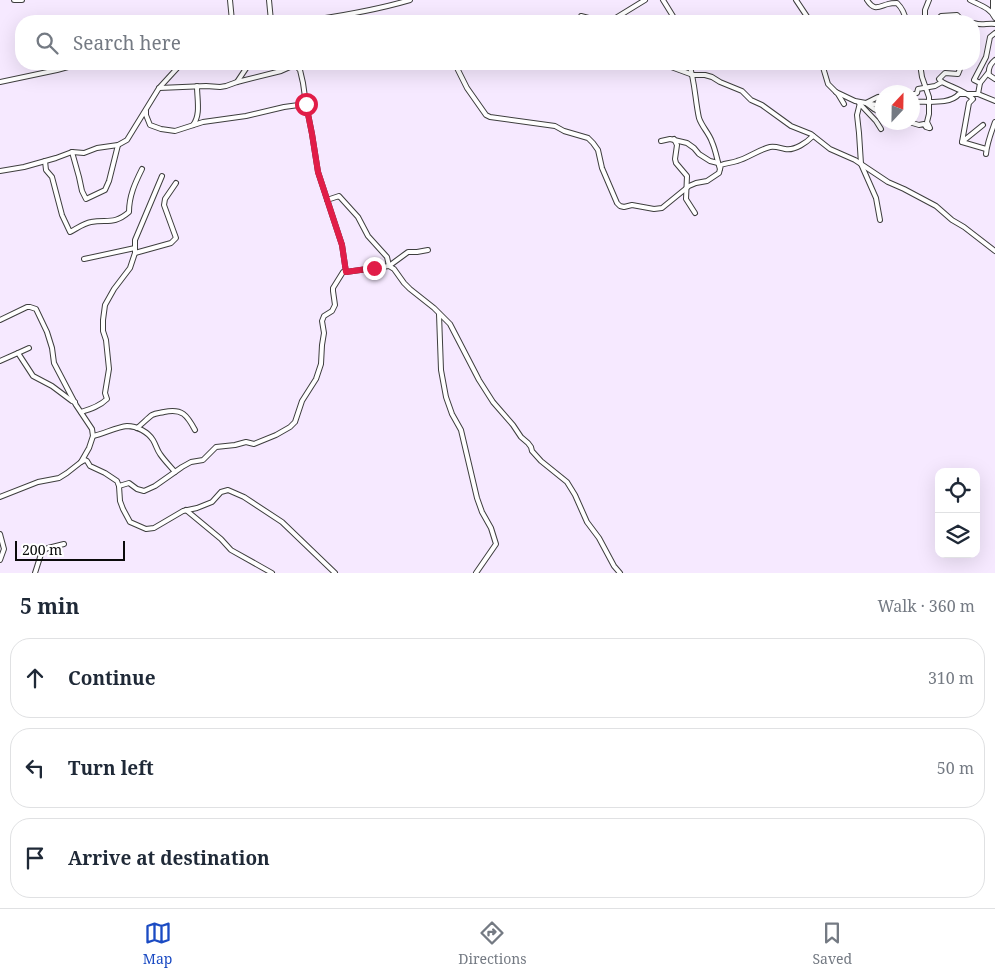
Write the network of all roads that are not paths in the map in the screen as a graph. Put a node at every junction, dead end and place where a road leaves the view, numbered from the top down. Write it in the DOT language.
graph roads {
  1 [pos="14,0"];
  2 [pos="22,0"];
  3 [pos="230,0"];
  4 [pos="269,0"];
  5 [pos="410,0"];
  6 [pos="645,0"];
  7 [pos="663,0"];
  8 [pos="796,0"];
  9 [pos="867,0"];
  10 [pos="929,0"];
  11 [pos="970,0"];
  12 [pos="993,0"];
  13 [pos="231,15"];
  14 [pos="270,15"];
  15 [pos="355,15"];
  16 [pos="622,15"];
  17 [pos="672,15"];
  18 [pos="806,15"];
  19 [pos="905,15"];
  20 [pos="925,15"];
  21 [pos="994,16"];
  22 [pos="995,24"];
  23 [pos="980,25"];
  24 [pos="995,32"];
  25 [pos="995,60"];
  26 [pos="980,68"];
  27 [pos="57,70"];
  28 [pos="176,70"];
  29 [pos="245,70"];
  30 [pos="283,70"];
  31 [pos="300,70"];
  32 [pos="457,70"];
  33 [pos="679,70"];
  34 [pos="691,70"];
  35 [pos="824,70"];
  36 [pos="921,70"];
  37 [pos="960,70"];
  38 [pos="979,70"];
  39 [pos="988,73"];
  40 [pos="693,75"];
  41 [pos="995,79"];
  42 [pos="0,82"];
  43 [pos="237,82"];
  44 [pos="942,82"];
  45 [pos="980,83"];
  46 [pos="197,86"];
  47 [pos="925,87"];
  48 [pos="159,88"];
  49 [pos="920,88"];
  50 [pos="836,92"];
  51 [pos="968,94"];
  52 [pos="978,94"];
  53 [pos="875,98"];
  54 [pos="995,100"];
  55 [pos="929,101"];
  56 [pos="857,102"];
  57 [pos="920,102"];
  58 [pos="866,103"];
  59 [pos="306,104"];
  60 [pos="844,104"];
  61 [pos="875,105"];
  62 [pos="146,109"];
  63 [pos="875,110"];
  64 [pos="875,120"];
  65 [pos="995,122"];
  66 [pos="193,125"];
  67 [pos="920,125"];
  68 [pos="983,125"];
  69 [pos="813,136"];
  70 [pos="674,140"];
  71 [pos="661,141"];
  72 [pos="962,142"];
  73 [pos="118,145"];
  74 [pos="986,149"];
  75 [pos="72,152"];
  76 [pos="986,154"];
  77 [pos="45,161"];
  78 [pos="718,163"];
  79 [pos="861,164"];
  80 [pos="720,168"];
  81 [pos="142,169"];
  82 [pos="0,171"];
  83 [pos="162,176"];
  84 [pos="176,183"];
  85 [pos="686,189"];
  86 [pos="327,200"];
  87 [pos="694,213"];
  88 [pos="880,220"];
  89 [pos="135,250"];
  90 [pos="428,250"];
  91 [pos="995,250"];
  92 [pos="84,260"];
  93 [pos="389,266"];
  94 [pos="346,272"];
  95 [pos="440,314"];
  96 [pos="0,320"];
  97 [pos="29,348"];
  98 [pos="18,353"];
  99 [pos="0,361"];
  100 [pos="75,402"];
  101 [pos="82,412"];
  102 [pos="138,428"];
  103 [pos="195,430"];
  104 [pos="93,436"];
  105 [pos="81,462"];
  106 [pos="175,472"];
  107 [pos="119,486"];
  108 [pos="0,497"];
  109 [pos="186,510"];
  110 [pos="0,534"];
  111 [pos="64,544"];
  112 [pos="0,560"];
  113 [pos="36,573"];
  114 [pos="272,573"];
  115 [pos="335,573"];
  116 [pos="476,573"];
  117 [pos="620,573"];
  1 -- 2 [label="street"];
  3 -- 13 [label="street"];
  4 -- 14 [label="street"];
  5 -- 15 [label="street"];
  6 -- 16 [label="street"];
  7 -- 17 [label="street"];
  8 -- 18 [label="street"];
  9 -- 19 [label="street"];
  10 -- 20 [label="street"];
  11 -- 21 [label="street"];
  12 -- 21 [label="street"];
  22 -- 23 [label="street"];
  24 -- 26 [label="street"];
  25 -- 39 [label="street"];
  27 -- 42 [label="street"];
  28 -- 48 [label="street"];
  29 -- 43 [label="street"];
  30 -- 43 [label="street"];
  31 -- 59 [label="street"];
  32 -- 85 [label="street"];
  33 -- 40 [label="street"];
  34 -- 40 [label="street"];
  35 -- 50 [label="street"];
  36 -- 47 [label="street"];
  37 -- 44 [label="street"];
  38 -- 45 [label="street"];
  39 -- 41 [label="street"];
  39 -- 45 [label="street"];
  40 -- 69 [label="street"];
  40 -- 78 [label="street"];
  43 -- 46 [label="street"];
  44 -- 47 [label="street"];
  44 -- 51 [label="street"];
  45 -- 52 [label="street"];
  46 -- 48 [label="street"];
  46 -- 66 [label="street"];
  47 -- 49 [label="street"];
  47 -- 55 [label="street"];
  48 -- 62 [label="street"];
  50 -- 56 [label="street"];
  50 -- 60 [label="street"];
  51 -- 52 [label="street"];
  51 -- 55 [label="street"];
  51 -- 72 [label="street"];
  52 -- 54 [label="street"];
  53 -- 58 [label="street"];
  55 -- 57 [label="street"];
  55 -- 67 [label="street"];
  56 -- 58 [label="street"];
  56 -- 64 [label="street"];
  56 -- 79 [label="street"];
  58 -- 61 [label="street"];
  58 -- 63 [label="street"];
  59 -- 66 [label="street"];
  59 -- 86 [label="street"];
  62 -- 66 [label="street"];
  62 -- 73 [label="street"];
  65 -- 74 [label="street"];
  68 -- 72 [label="street"];
  69 -- 79 [label="street"];
  69 -- 80 [label="street"];
  70 -- 71 [label="street"];
  70 -- 78 [label="street"];
  70 -- 85 [label="street"];
  72 -- 74 [label="street"];
  73 -- 75 [label="street"];
  73 -- 75 [label="street"];
  74 -- 76 [label="street"];
  75 -- 77 [label="street"];
  77 -- 81 [label="street"];
  77 -- 82 [label="street"];
  78 -- 80 [label="street"];
  79 -- 88 [label="street"];
  79 -- 91 [label="street"];
  80 -- 85 [label="street"];
  83 -- 89 [label="street"];
  84 -- 89 [label="street"];
  85 -- 87 [label="street"];
  86 -- 93 [label="street"];
  86 -- 94 [label="street"];
  89 -- 92 [label="street"];
  89 -- 101 [label="street"];
  90 -- 93 [label="street"];
  93 -- 94 [label="street"];
  93 -- 95 [label="street"];
  94 -- 106 [label="street"];
  95 -- 116 [label="street"];
  95 -- 117 [label="street"];
  96 -- 100 [label="street"];
  97 -- 98 [label="street"];
  98 -- 99 [label="street"];
  98 -- 100 [label="street"];
  100 -- 101 [label="street"];
  101 -- 104 [label="street"];
  102 -- 103 [label="street"];
  102 -- 104 [label="street"];
  102 -- 106 [label="street"];
  104 -- 105 [label="street"];
  105 -- 107 [label="street"];
  105 -- 108 [label="street"];
  106 -- 107 [label="street"];
  107 -- 109 [label="street"];
  109 -- 114 [label="street"];
  109 -- 115 [label="street"];
  110 -- 112 [label="street"];
  111 -- 113 [label="street"];
}
